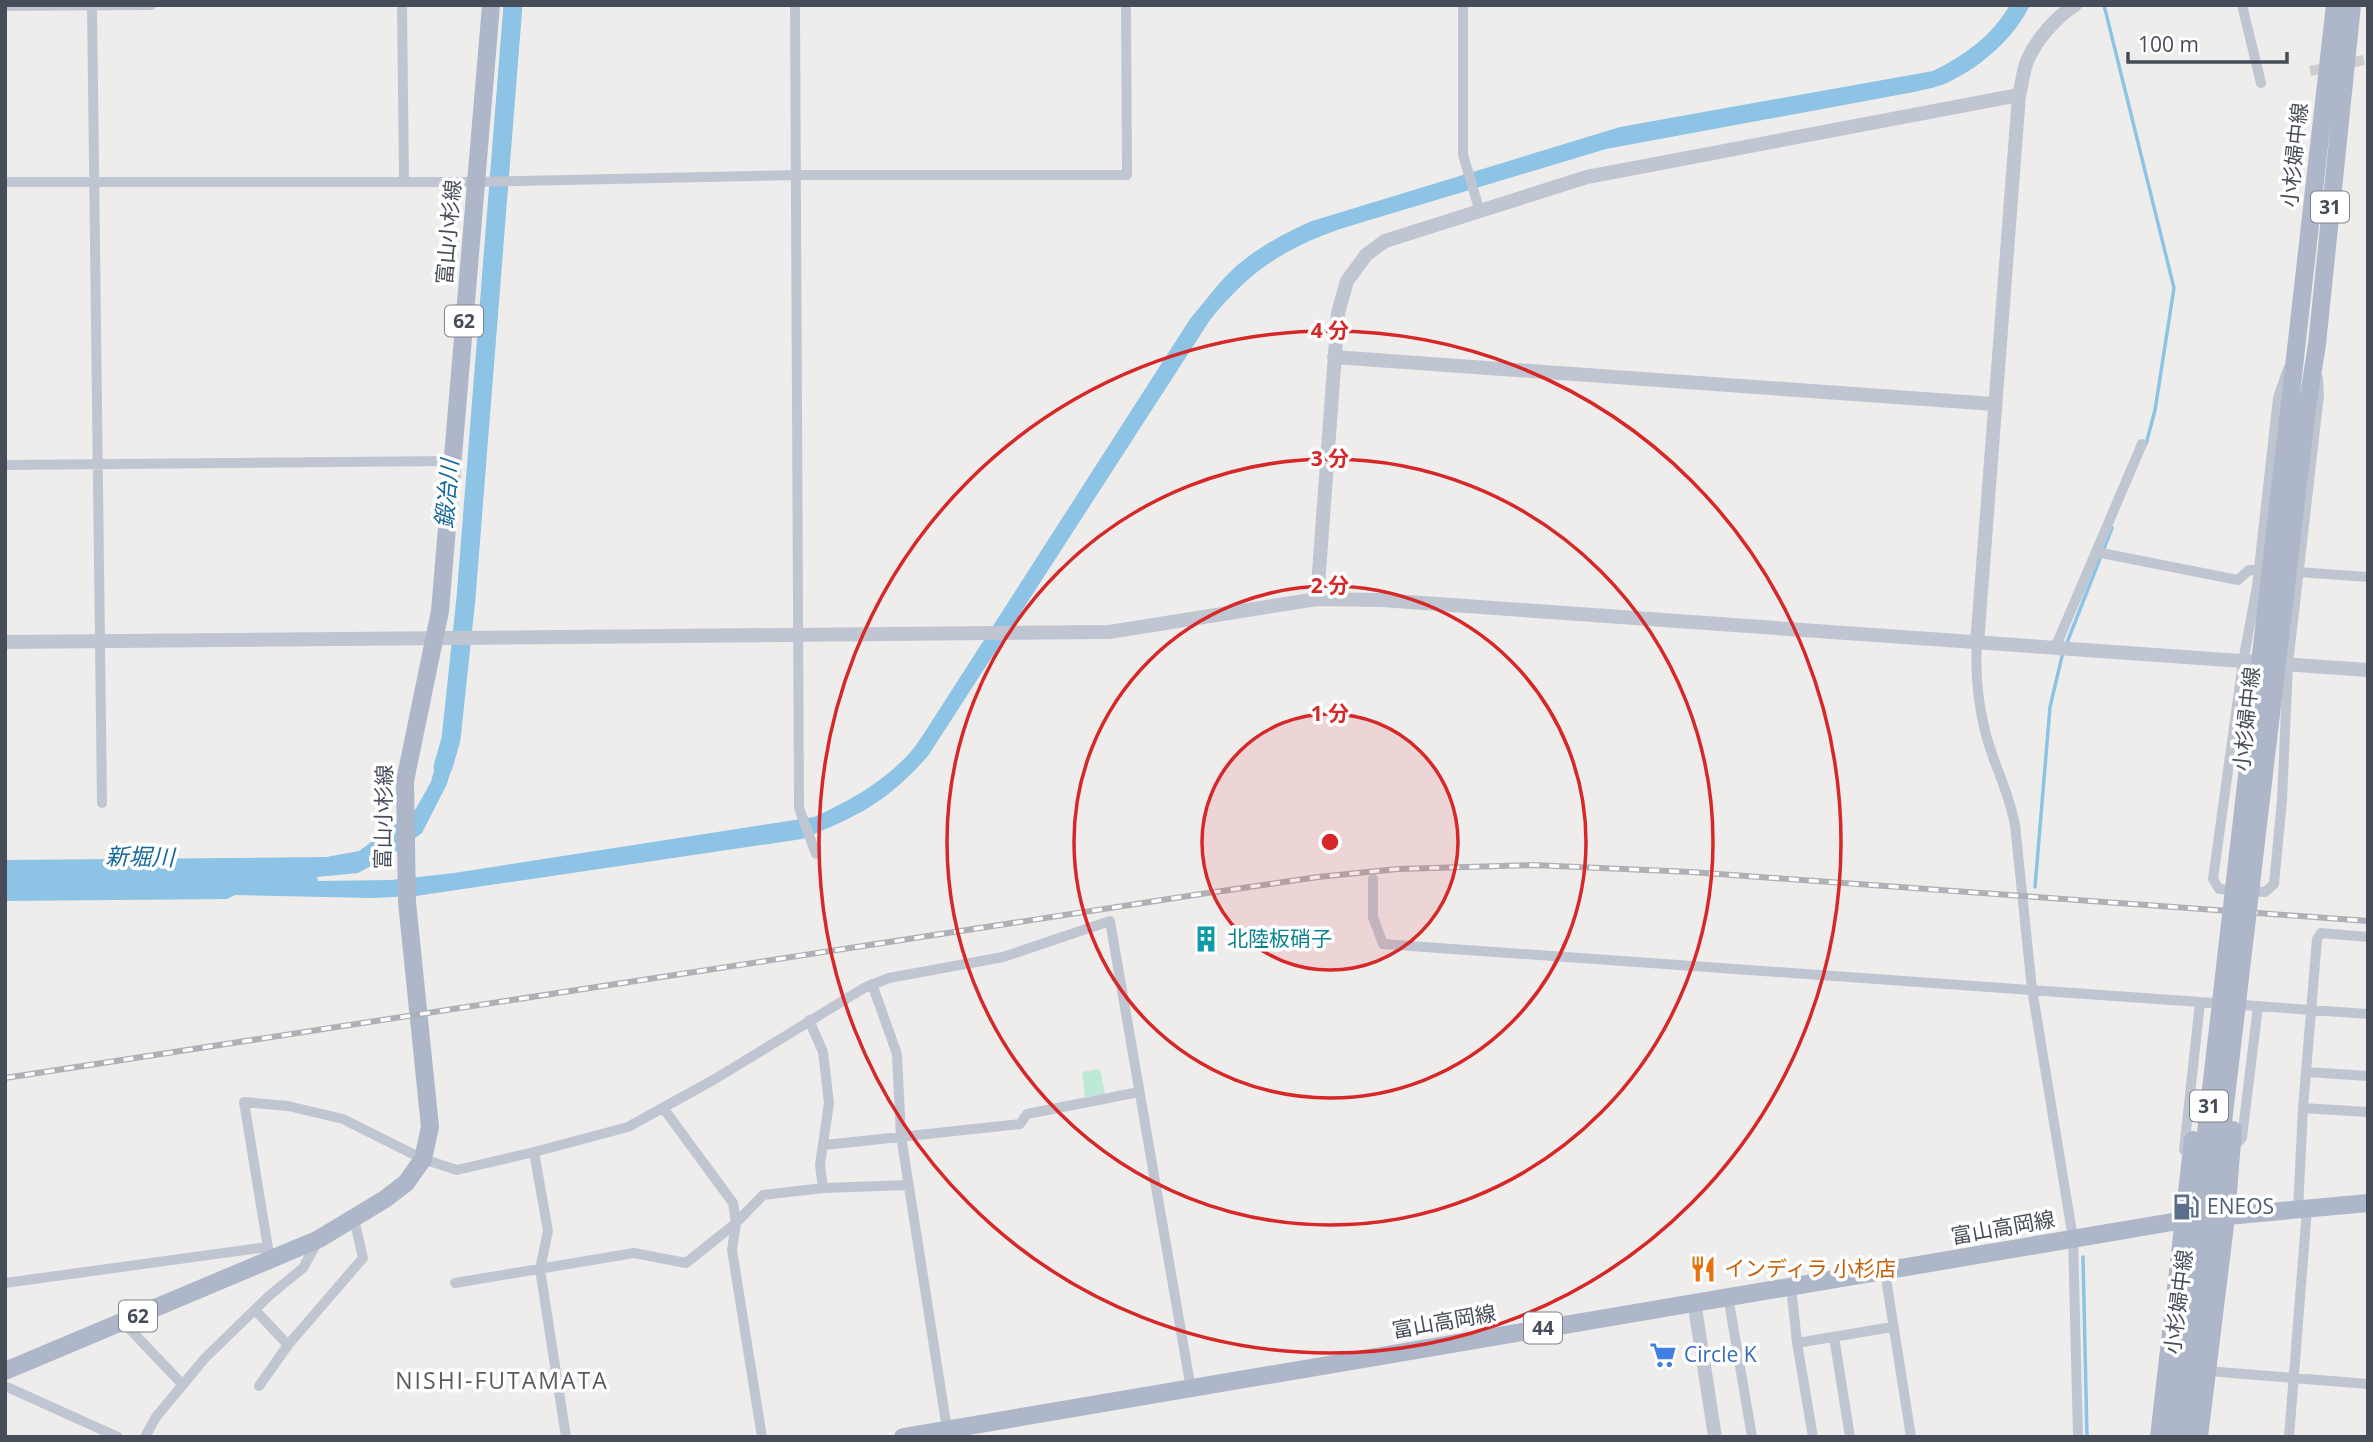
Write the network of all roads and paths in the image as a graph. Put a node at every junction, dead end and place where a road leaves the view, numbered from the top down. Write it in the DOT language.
graph roads {
  1 [pos="92,5"];
  2 [pos="151,5"];
  3 [pos="402,5"];
  4 [pos="491,5"];
  5 [pos="795,5"];
  6 [pos="1126,5"];
  7 [pos="1463,5"];
  8 [pos="2075,5"];
  9 [pos="2242,5"];
  10 [pos="2335,5"];
  11 [pos="2353,5"];
  12 [pos="5,6"];
  13 [pos="2260,83"];
  14 [pos="2019,95"];
  15 [pos="796,175"];
  16 [pos="94,181"];
  17 [pos="404,181"];
  18 [pos="479,181"];
  19 [pos="5,182"];
  20 [pos="1480,212"];
  21 [pos="2297,343"];
  22 [pos="2317,344"];
  23 [pos="1334,357"];
  24 [pos="1994,404"];
  25 [pos="2299,405"];
  26 [pos="2142,444"];
  27 [pos="452,461"];
  28 [pos="97,464"];
  29 [pos="5,465"];
  30 [pos="2096,552"];
  31 [pos="2258,570"];
  32 [pos="2298,572"];
  33 [pos="2368,577"];
  34 [pos="1317,599"];
  35 [pos="798,635"];
  36 [pos="441,639"];
  37 [pos="102,641"];
  38 [pos="5,642"];
  39 [pos="1977,644"];
  40 [pos="2055,648"];
  41 [pos="2243,662"];
  42 [pos="2288,664"];
  43 [pos="2368,670"];
  44 [pos="2256,776"];
  45 [pos="102,803"];
  46 [pos="816,854"];
  47 [pos="1373,879"];
  48 [pos="2368,937"];
  49 [pos="872,984"];
  50 [pos="2032,989"];
  51 [pos="2200,1002"];
  52 [pos="2258,1006"];
  53 [pos="2312,1010"];
  54 [pos="2368,1014"];
  55 [pos="809,1020"];
  56 [pos="2306,1072"];
  57 [pos="2368,1076"];
  58 [pos="1139,1092"];
  59 [pos="2303,1108"];
  60 [pos="664,1109"];
  61 [pos="2368,1112"];
  62 [pos="901,1136"];
  63 [pos="825,1145"];
  64 [pos="2232,1149"];
  65 [pos="534,1152"];
  66 [pos="424,1159"];
  67 [pos="2190,1169"];
  68 [pos="909,1185"];
  69 [pos="823,1188"];
  70 [pos="2368,1203"];
  71 [pos="2303,1209"];
  72 [pos="2226,1217"];
  73 [pos="354,1219"];
  74 [pos="2184,1220"];
  75 [pos="736,1223"];
  76 [pos="2073,1238"];
  77 [pos="319,1239"];
  78 [pos="269,1253"];
  79 [pos="540,1269"];
  80 [pos="1885,1272"];
  81 [pos="5,1283"];
  82 [pos="455,1283"];
  83 [pos="1791,1286"];
  84 [pos="1728,1296"];
  85 [pos="1694,1301"];
  86 [pos="255,1310"];
  87 [pos="123,1322"];
  88 [pos="1892,1327"];
  89 [pos="1834,1337"];
  90 [pos="1797,1343"];
  91 [pos="288,1345"];
  92 [pos="5,1371"];
  93 [pos="2207,1371"];
  94 [pos="2295,1378"];
  95 [pos="2368,1384"];
  96 [pos="183,1385"];
  97 [pos="259,1386"];
  98 [pos="5,1387"];
  99 [pos="1191,1389"];
  100 [pos="958,1431"];
  101 [pos="118,1437"];
  102 [pos="145,1437"];
  103 [pos="566,1437"];
  104 [pos="762,1437"];
  105 [pos="903,1437"];
  106 [pos="1716,1437"];
  107 [pos="1752,1437"];
  108 [pos="1813,1437"];
  109 [pos="1850,1437"];
  110 [pos="1911,1437"];
  111 [pos="2078,1437"];
  112 [pos="2159,1437"];
  113 [pos="2171,1437"];
  114 [pos="2186,1437"];
  115 [pos="2199,1437"];
  116 [pos="2289,1437"];
  1 -- 2 [label="street"];
  1 -- 12 [label="street"];
  1 -- 16 [label="street"];
  3 -- 17 [label="street"];
  4 -- 18 [label="main road, 富山小杉線 / 62"];
  5 -- 15 [label="street"];
  6 -- 15 [label="street"];
  7 -- 20 [label="street"];
  8 -- 14 [label="street"];
  9 -- 13 [label="street"];
  10 -- 21 [label="main road, 小杉婦中線 / 31"];
  11 -- 22 [label="main road, 小杉婦中線 / 31"];
  14 -- 20 [label="street"];
  14 -- 24 [label="street"];
  15 -- 18 [label="street"];
  15 -- 35 [label="street"];
  16 -- 17 [label="street"];
  16 -- 19 [label="street"];
  16 -- 28 [label="street"];
  17 -- 18 [label="street"];
  18 -- 27 [label="main road, 富山小杉線 / 62"];
  20 -- 23 [label="street"];
  21 -- 25 [label="main road, 小杉婦中線 / 31"];
  21 -- 31 [label="street"];
  22 -- 25 [label="main road, 小杉婦中線 / 31"];
  22 -- 32 [label="street"];
  23 -- 24 [label="street"];
  23 -- 34 [label="street"];
  24 -- 39 [label="street"];
  25 -- 44 [label="main road, 小杉婦中線 / 31, bridge"];
  26 -- 30 [label="street"];
  27 -- 28 [label="street"];
  27 -- 36 [label="main road, 富山小杉線 / 62"];
  28 -- 29 [label="street"];
  28 -- 37 [label="street"];
  30 -- 31 [label="street"];
  30 -- 40 [label="street"];
  31 -- 41 [label="street"];
  32 -- 33 [label="street"];
  32 -- 42 [label="street"];
  34 -- 35 [label="street"];
  34 -- 39 [label="street"];
  35 -- 36 [label="street"];
  35 -- 46 [label="street"];
  36 -- 37 [label="street"];
  36 -- 66 [label="main road, 富山小杉線 / 62"];
  37 -- 38 [label="street"];
  37 -- 45 [label="street"];
  39 -- 40 [label="street"];
  39 -- 50 [label="street"];
  40 -- 41 [label="street"];
  41 -- 42 [label="street"];
  41 -- 42 [label="street"];
  42 -- 43 [label="street"];
  44 -- 64 [label="main road, 31, bridge"];
  44 -- 67 [label="main road, 31, bridge"];
  44 -- 113 [label="main road, 小杉婦中線 / 31, bridge"];
  44 -- 114 [label="main road, 小杉婦中線 / 31, bridge"];
  47 -- 50 [label="street"];
  48 -- 53 [label="street"];
  49 -- 55 [label="street"];
  49 -- 58 [label="street"];
  49 -- 62 [label="street"];
  50 -- 51 [label="street"];
  50 -- 76 [label="street"];
  51 -- 52 [label="street"];
  51 -- 67 [label="street"];
  52 -- 53 [label="street"];
  52 -- 64 [label="street"];
  53 -- 54 [label="street"];
  53 -- 56 [label="street"];
  55 -- 60 [label="street"];
  55 -- 63 [label="street"];
  56 -- 57 [label="street"];
  56 -- 59 [label="street"];
  58 -- 62 [label="street"];
  58 -- 99 [label="street"];
  59 -- 61 [label="street"];
  59 -- 71 [label="street"];
  60 -- 65 [label="street"];
  60 -- 75 [label="street"];
  62 -- 63 [label="street"];
  62 -- 68 [label="street"];
  63 -- 69 [label="street"];
  64 -- 72 [label="main road, 31"];
  65 -- 66 [label="street"];
  65 -- 79 [label="street"];
  66 -- 73 [label="main road, 富山小杉線 / 62"];
  66 -- 78 [label="street"];
  67 -- 74 [label="main road, 31"];
  68 -- 69 [label="street"];
  68 -- 100 [label="street"];
  69 -- 75 [label="street"];
  70 -- 71 [label="main road, 富山高岡線 / 44"];
  71 -- 72 [label="main road, 富山高岡線 / 44"];
  71 -- 94 [label="street"];
  72 -- 74 [label="main road, 富山高岡線 / 44"];
  72 -- 93 [label="main road, 31"];
  73 -- 77 [label="main road, 富山小杉線 / 62"];
  73 -- 91 [label="street"];
  74 -- 76 [label="main road, 富山高岡線 / 44"];
  74 -- 112 [label="main road, 31"];
  75 -- 79 [label="street"];
  75 -- 104 [label="street"];
  76 -- 80 [label="main road, 富山高岡線 / 44"];
  76 -- 111 [label="street"];
  77 -- 78 [label="main road, 富山小杉線 / 62"];
  77 -- 86 [label="street"];
  78 -- 81 [label="street"];
  78 -- 87 [label="main road, 富山小杉線 / 62"];
  79 -- 82 [label="street"];
  79 -- 103 [label="street"];
  80 -- 83 [label="main road, 富山高岡線 / 44"];
  80 -- 88 [label="street"];
  83 -- 84 [label="main road, 富山高岡線 / 44"];
  83 -- 90 [label="street"];
  84 -- 85 [label="main road, 富山高岡線 / 44"];
  84 -- 107 [label="street"];
  85 -- 99 [label="main road, 富山高岡線 / 44"];
  85 -- 106 [label="street"];
  86 -- 91 [label="street"];
  86 -- 96 [label="street"];
  87 -- 92 [label="main road, 富山小杉線 / 62"];
  87 -- 96 [label="street"];
  88 -- 89 [label="street"];
  88 -- 110 [label="street"];
  89 -- 90 [label="street"];
  89 -- 109 [label="street"];
  90 -- 108 [label="street"];
  91 -- 97 [label="street"];
  93 -- 94 [label="street"];
  93 -- 115 [label="main road, 31"];
  94 -- 95 [label="street"];
  94 -- 116 [label="street"];
  96 -- 102 [label="street"];
  98 -- 101 [label="street"];
  99 -- 100 [label="main road, 富山高岡線 / 44"];
  100 -- 105 [label="main road, 富山高岡線 / 44"];
}
